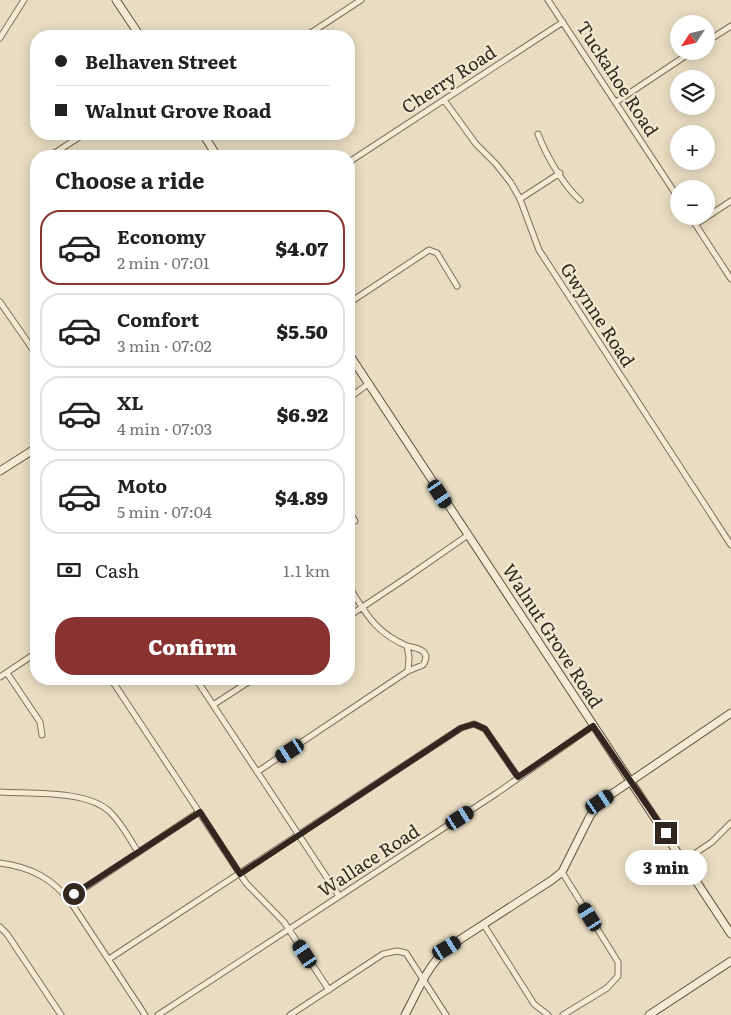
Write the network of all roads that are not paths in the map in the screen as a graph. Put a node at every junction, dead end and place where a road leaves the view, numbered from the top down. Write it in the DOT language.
graph roads {
  1 [pos="24,0"];
  2 [pos="116,0"];
  3 [pos="361,0"];
  4 [pos="548,0"];
  5 [pos="563,22"];
  6 [pos="731,26"];
  7 [pos="136,30"];
  8 [pos="315,30"];
  9 [pos="715,36"];
  10 [pos="0,38"];
  11 [pos="679,60"];
  12 [pos="444,100"];
  13 [pos="616,102"];
  14 [pos="538,134"];
  15 [pos="75,140"];
  16 [pos="59,150"];
  17 [pos="355,158"];
  18 [pos="560,173"];
  19 [pos="670,184"];
  20 [pos="520,199"];
  21 [pos="580,200"];
  22 [pos="731,201"];
  23 [pos="715,212"];
  24 [pos="697,225"];
  25 [pos="731,279"];
  26 [pos="457,286"];
  27 [pos="355,299"];
  28 [pos="0,302"];
  29 [pos="30,345"];
  30 [pos="355,363"];
  31 [pos="368,384"];
  32 [pos="355,394"];
  33 [pos="30,452"];
  34 [pos="1,469"];
  35 [pos="468,535"];
  36 [pos="731,545"];
  37 [pos="355,596"];
  38 [pos="362,607"];
  39 [pos="355,612"];
  40 [pos="407,646"];
  41 [pos="30,657"];
  42 [pos="408,671"];
  43 [pos="7,673"];
  44 [pos="0,677"];
  45 [pos="115,685"];
  46 [pos="200,685"];
  47 [pos="244,685"];
  48 [pos="213,705"];
  49 [pos="731,713"];
  50 [pos="593,726"];
  51 [pos="42,735"];
  52 [pos="257,772"];
  53 [pos="518,777"];
  54 [pos="630,781"];
  55 [pos="0,792"];
  56 [pos="200,812"];
  57 [pos="731,822"];
  58 [pos="299,835"];
  59 [pos="138,852"];
  60 [pos="684,861"];
  61 [pos="0,863"];
  62 [pos="562,872"];
  63 [pos="240,874"];
  64 [pos="339,896"];
  65 [pos="68,898"];
  66 [pos="484,925"];
  67 [pos="0,928"];
  68 [pos="289,930"];
  69 [pos="731,934"];
  70 [pos="109,959"];
  71 [pos="731,961"];
  72 [pos="423,978"];
  73 [pos="328,990"];
  74 [pos="61,1015"];
  75 [pos="146,1015"];
  76 [pos="158,1015"];
  77 [pos="290,1015"];
  78 [pos="405,1015"];
  79 [pos="446,1015"];
  80 [pos="548,1015"];
  81 [pos="563,1015"];
  82 [pos="649,1015"];
  1 -- 10 [label="street"];
  2 -- 7 [label="main road"];
  3 -- 8 [label="street"];
  4 -- 5 [label="street, Tuckahoe Road"];
  5 -- 12 [label="street, Cherry Road"];
  5 -- 13 [label="street, Tuckahoe Road"];
  6 -- 9 [label="street"];
  11 -- 13 [label="street"];
  12 -- 17 [label="street, Cherry Road"];
  12 -- 20 [label="street, Gwynne Road"];
  13 -- 19 [label="street, Tuckahoe Road"];
  14 -- 18 [label="street"];
  15 -- 16 [label="street"];
  18 -- 20 [label="street"];
  18 -- 21 [label="street"];
  20 -- 36 [label="street, Gwynne Road"];
  22 -- 23 [label="street"];
  24 -- 25 [label="street"];
  26 -- 27 [label="street"];
  28 -- 29 [label="street"];
  30 -- 31 [label="main road, Walnut Grove Road"];
  31 -- 32 [label="street"];
  31 -- 35 [label="main road, Walnut Grove Road"];
  33 -- 34 [label="main road"];
  35 -- 38 [label="street"];
  35 -- 50 [label="main road, Walnut Grove Road"];
  37 -- 38 [label="street"];
  38 -- 39 [label="street"];
  38 -- 40 [label="street"];
  40 -- 42 [label="street"];
  40 -- 42 [label="street"];
  41 -- 43 [label="street"];
  42 -- 52 [label="street"];
  43 -- 44 [label="street"];
  43 -- 51 [label="street"];
  45 -- 56 [label="street"];
  46 -- 48 [label="street"];
  47 -- 48 [label="street"];
  48 -- 52 [label="street"];
  49 -- 54 [label="main road"];
  50 -- 53 [label="street, Wallace Road"];
  50 -- 54 [label="main road, Walnut Grove Road"];
  52 -- 58 [label="street"];
  53 -- 58 [label="street"];
  53 -- 64 [label="street, Wallace Road"];
  54 -- 60 [label="main road, Walnut Grove Road"];
  54 -- 62 [label="main road"];
  55 -- 59 [label="street"];
  56 -- 59 [label="street"];
  56 -- 63 [label="street"];
  57 -- 60 [label="street"];
  58 -- 63 [label="street"];
  58 -- 64 [label="street"];
  59 -- 65 [label="street"];
  60 -- 69 [label="main road, Walnut Grove Road"];
  61 -- 65 [label="street"];
  62 -- 66 [label="main road"];
  62 -- 81 [label="street"];
  63 -- 68 [label="street"];
  63 -- 70 [label="street"];
  64 -- 68 [label="street, Wallace Road"];
  65 -- 70 [label="street"];
  66 -- 72 [label="main road"];
  66 -- 80 [label="street"];
  67 -- 74 [label="street"];
  68 -- 73 [label="street"];
  68 -- 76 [label="street, Wallace Road"];
  70 -- 75 [label="street"];
  71 -- 82 [label="main road"];
  72 -- 73 [label="street"];
  72 -- 78 [label="main road"];
  72 -- 79 [label="street"];
  73 -- 77 [label="street"];
}
